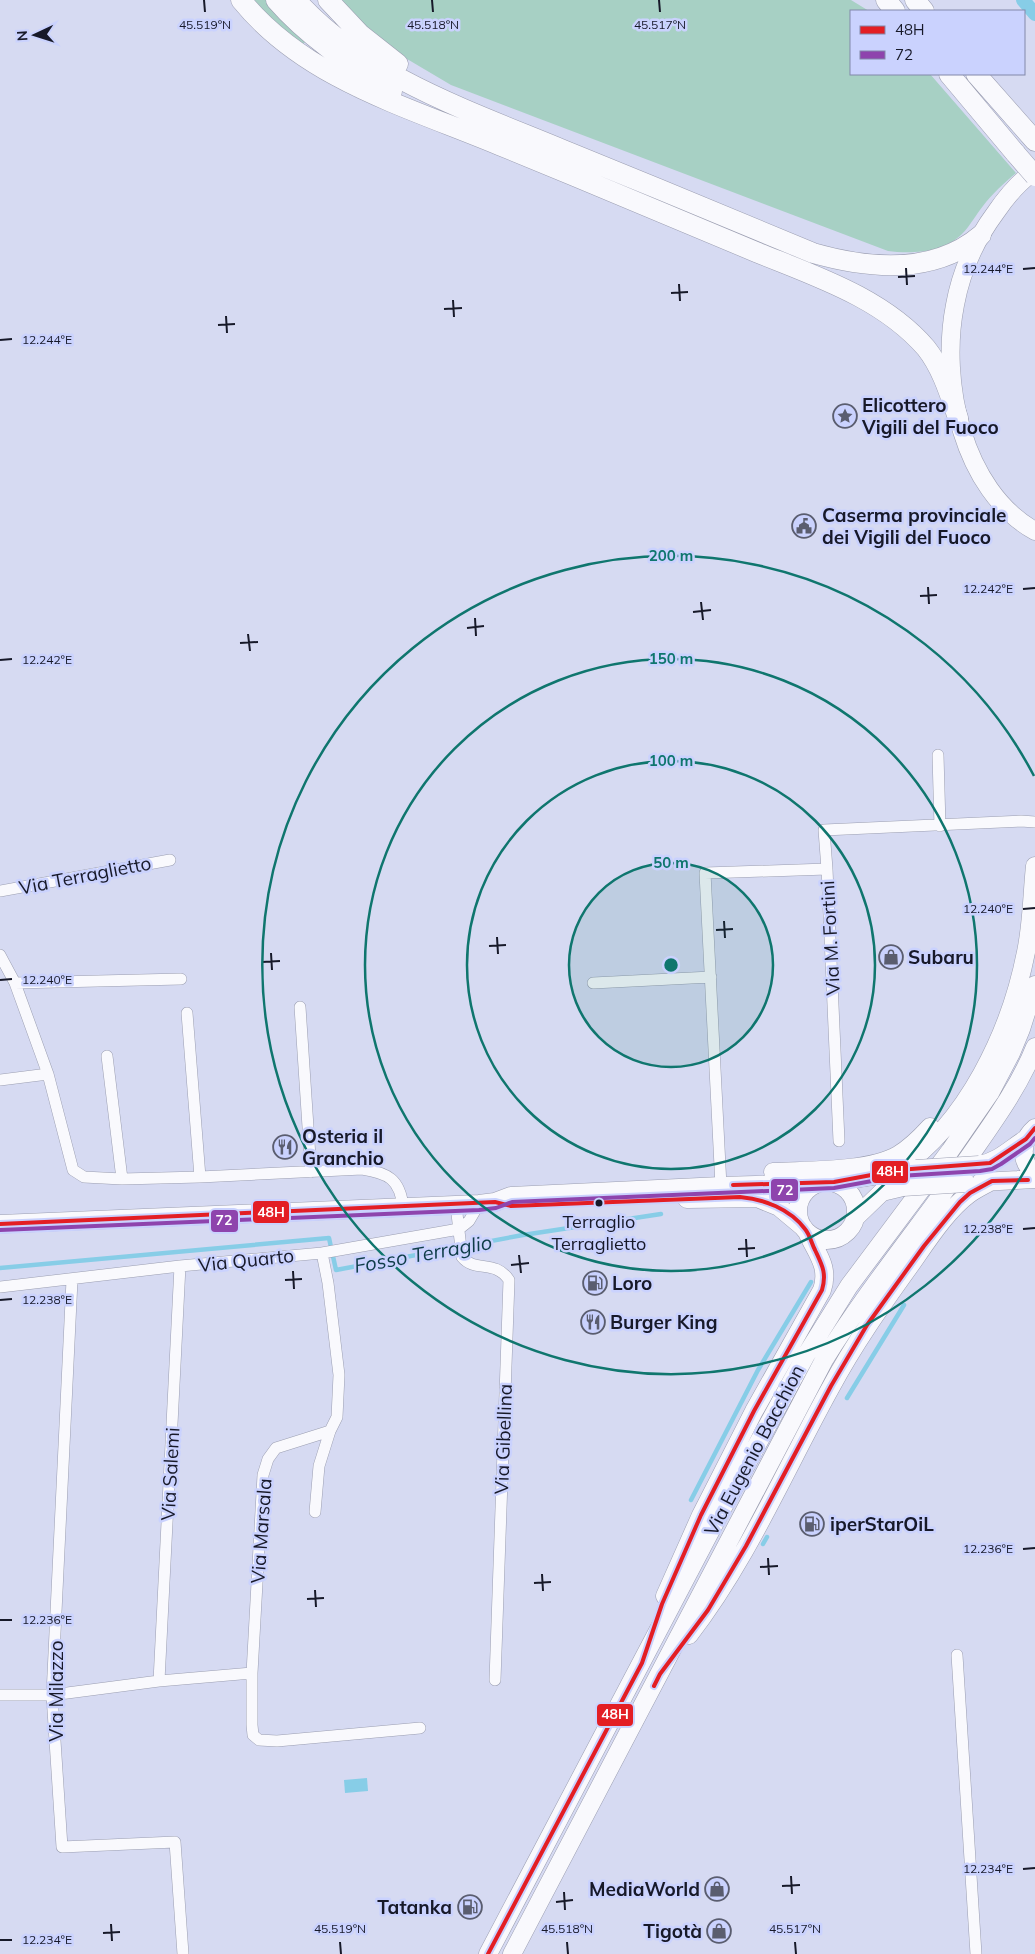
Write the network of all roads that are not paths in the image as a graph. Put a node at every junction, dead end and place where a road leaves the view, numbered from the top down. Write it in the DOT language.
graph roads {
  1 [pos="241,0"];
  2 [pos="276,0"];
  3 [pos="296,0"];
  4 [pos="328,0"];
  5 [pos="886,0"];
  6 [pos="915,0"];
  7 [pos="894,10"];
  8 [pos="923,10"];
  9 [pos="950,75"];
  10 [pos="977,75"];
  11 [pos="464,109"];
  12 [pos="482,138"];
  13 [pos="1034,141"];
  14 [pos="1035,171"];
  15 [pos="1035,176"];
  16 [pos="981,235"];
  17 [pos="958,418"];
  18 [pos="1034,531"];
  19 [pos="938,755"];
  20 [pos="1035,822"];
  21 [pos="940,826"];
  22 [pos="170,860"];
  23 [pos="1035,866"];
  24 [pos="827,869"];
  25 [pos="0,891"];
  26 [pos="0,955"];
  27 [pos="710,977"];
  28 [pos="181,979"];
  29 [pos="16,983"];
  30 [pos="593,983"];
  31 [pos="1035,985"];
  32 [pos="300,1006"];
  33 [pos="187,1013"];
  34 [pos="1035,1046"];
  35 [pos="992,1052"];
  36 [pos="107,1056"];
  37 [pos="48,1074"];
  38 [pos="0,1080"];
  39 [pos="1030,1133"];
  40 [pos="839,1140"];
  41 [pos="310,1172"];
  42 [pos="924,1172"];
  43 [pos="1035,1174"];
  44 [pos="200,1177"];
  45 [pos="901,1178"];
  46 [pos="122,1179"];
  47 [pos="961,1179"];
  48 [pos="1035,1180"];
  49 [pos="992,1181"];
  50 [pos="826,1183"];
  51 [pos="721,1186"];
  52 [pos="487,1203"];
  53 [pos="456,1205"];
  54 [pos="403,1206"];
  55 [pos="855,1218"];
  56 [pos="0,1224"];
  57 [pos="805,1229"];
  58 [pos="459,1234"];
  59 [pos="324,1255"];
  60 [pos="180,1266"];
  61 [pos="72,1280"];
  62 [pos="0,1287"];
  63 [pos="330,1431"];
  64 [pos="315,1512"];
  65 [pos="957,1655"];
  66 [pos="642,1663"];
  67 [pos="252,1673"];
  68 [pos="660,1674"];
  69 [pos="495,1680"];
  70 [pos="159,1681"];
  71 [pos="0,1695"];
  72 [pos="52,1695"];
  73 [pos="420,1728"];
  74 [pos="183,1954"];
  75 [pos="488,1954"];
  76 [pos="512,1954"];
  77 [pos="976,1954"];
  1 -- 12 [label="highway"];
  2 -- 12 [label="highway"];
  3 -- 11 [label="highway"];
  4 -- 11 [label="highway"];
  5 -- 7 [label="highway"];
  6 -- 8 [label="highway"];
  9 -- 15 [label="highway, bridge"];
  10 -- 13 [label="highway"];
  11 -- 16 [label="highway"];
  12 -- 17 [label="highway"];
  14 -- 16 [label="main road"];
  16 -- 17 [label="main road"];
  17 -- 18 [label="main road"];
  19 -- 21 [label="street"];
  20 -- 21 [label="street"];
  21 -- 24 [label="street"];
  22 -- 25 [label="street, Via Terraglietto"];
  23 -- 35 [label="main road"];
  24 -- 27 [label="street, Via M. Fortini"];
  24 -- 40 [label="street, Via M. Fortini"];
  26 -- 29 [label="street"];
  27 -- 30 [label="street"];
  27 -- 51 [label="street, Via M. Fortini"];
  28 -- 29 [label="street"];
  29 -- 37 [label="street"];
  31 -- 42 [label="main road, Via Eugenio Bacchion"];
  32 -- 41 [label="street"];
  33 -- 44 [label="street"];
  34 -- 47 [label="main road, Via Eugenio Bacchion"];
  35 -- 45 [label="main road"];
  35 -- 51 [label="main road"];
  36 -- 46 [label="street"];
  37 -- 38 [label="street"];
  37 -- 46 [label="street"];
  39 -- 42 [label="main road, bridge"];
  39 -- 43 [label="main road"];
  41 -- 44 [label="street"];
  41 -- 54 [label="street"];
  42 -- 45 [label="main road"];
  42 -- 66 [label="main road, Via Eugenio Bacchion"];
  44 -- 46 [label="street"];
  45 -- 47 [label="main road, bridge"];
  45 -- 50 [label="main road"];
  45 -- 55 [label="main road"];
  47 -- 49 [label="main road"];
  47 -- 68 [label="main road, Via Eugenio Bacchion"];
  48 -- 49 [label="main road"];
  49 -- 68 [label="main road"];
  50 -- 51 [label="main road"];
  50 -- 55 [label="main road"];
  50 -- 57 [label="main road"];
  51 -- 52 [label="main road"];
  52 -- 53 [label="main road"];
  52 -- 57 [label="main road"];
  52 -- 58 [label="street"];
  53 -- 54 [label="main road"];
  53 -- 58 [label="street, Via Gibellina"];
  54 -- 56 [label="main road"];
  55 -- 57 [label="main road"];
  57 -- 66 [label="main road"];
  58 -- 59 [label="street, Via Quarto"];
  58 -- 69 [label="street, Via Gibellina"];
  59 -- 60 [label="street, Via Quarto"];
  59 -- 63 [label="street"];
  60 -- 61 [label="street, Via Quarto"];
  60 -- 70 [label="street, Via Salemi"];
  61 -- 62 [label="street, Via Quarto"];
  61 -- 72 [label="street, Via Milazzo"];
  63 -- 64 [label="street"];
  63 -- 67 [label="street, Via Marsala"];
  65 -- 77 [label="street"];
  66 -- 75 [label="main road, Via Eugenio Bacchion"];
  67 -- 70 [label="street"];
  67 -- 73 [label="street, Via Marsala"];
  68 -- 76 [label="main road, Via Eugenio Bacchion"];
  70 -- 72 [label="street"];
  71 -- 72 [label="street"];
  72 -- 74 [label="street, Via Milazzo"];
}
